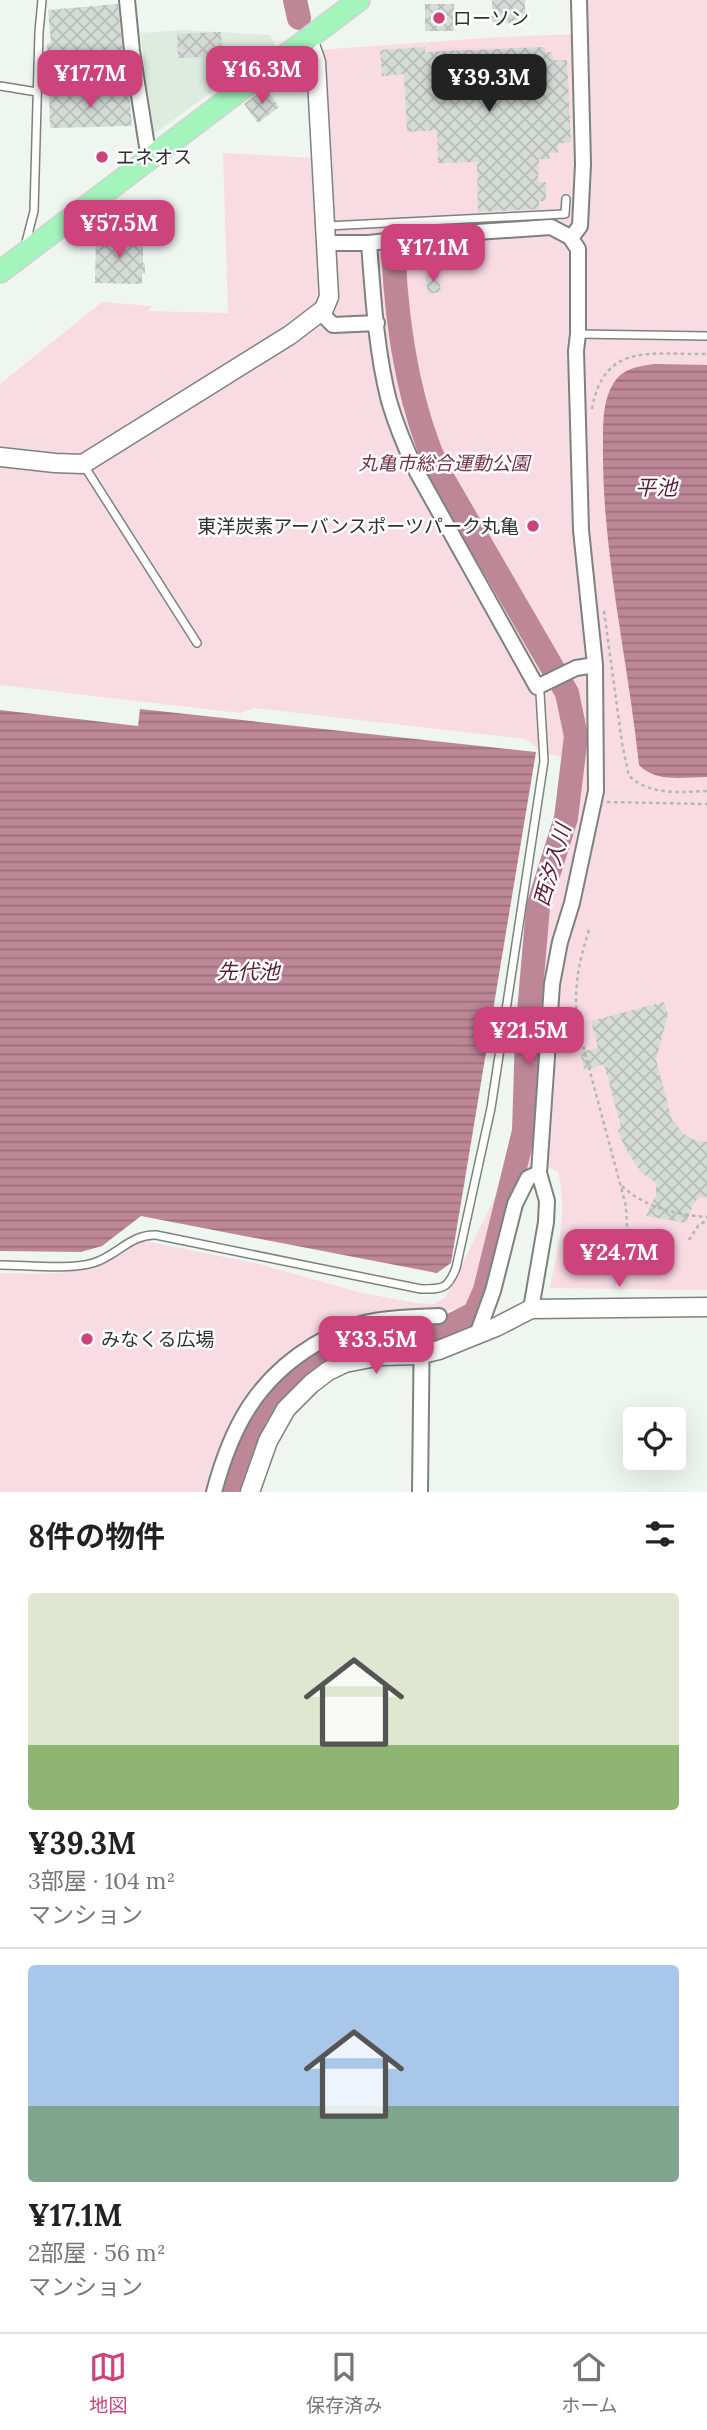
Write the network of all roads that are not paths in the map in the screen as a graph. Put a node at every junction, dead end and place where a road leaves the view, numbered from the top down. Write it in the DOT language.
graph roads {
  1 [pos="42,0"];
  2 [pos="127,0"];
  3 [pos="359,0"];
  4 [pos="579,0"];
  5 [pos="308,39"];
  6 [pos="0,86"];
  7 [pos="37,92"];
  8 [pos="149,159"];
  9 [pos="566,199"];
  10 [pos="327,235"];
  11 [pos="571,238"];
  12 [pos="369,243"];
  13 [pos="23,254"];
  14 [pos="0,272"];
  15 [pos="320,313"];
  16 [pos="377,323"];
  17 [pos="578,334"];
  18 [pos="707,336"];
  19 [pos="0,457"];
  20 [pos="83,464"];
  21 [pos="197,643"];
  22 [pos="594,665"];
  23 [pos="537,687"];
  24 [pos="540,1173"];
  25 [pos="0,1265"];
  26 [pos="707,1307"];
  27 [pos="531,1309"];
  28 [pos="439,1316"];
  29 [pos="422,1317"];
  30 [pos="477,1335"];
  31 [pos="421,1349"];
  32 [pos="214,1492"];
  33 [pos="250,1492"];
  34 [pos="421,1492"];
  1 -- 7 [label="lane"];
  2 -- 8 [label="street"];
  3 -- 5 [label="main road"];
  4 -- 11 [label="street"];
  5 -- 8 [label="main road"];
  5 -- 10 [label="street"];
  6 -- 7 [label="lane"];
  7 -- 13 [label="lane"];
  8 -- 13 [label="main road"];
  9 -- 10 [label="lane"];
  10 -- 12 [label="street"];
  10 -- 15 [label="street"];
  11 -- 12 [label="street"];
  11 -- 17 [label="street"];
  12 -- 16 [label="street"];
  13 -- 14 [label="main road"];
  15 -- 16 [label="street"];
  15 -- 20 [label="street"];
  16 -- 23 [label="street"];
  17 -- 18 [label="lane"];
  17 -- 22 [label="street"];
  19 -- 20 [label="street"];
  20 -- 21 [label="lane"];
  22 -- 23 [label="street"];
  22 -- 24 [label="street"];
  23 -- 25 [label="lane"];
  24 -- 27 [label="street"];
  24 -- 30 [label="street"];
  26 -- 27 [label="street"];
  27 -- 30 [label="street"];
  28 -- 29 [label="street"];
  29 -- 31 [label="street"];
  29 -- 32 [label="street"];
  30 -- 31 [label="street"];
  31 -- 33 [label="street"];
  31 -- 34 [label="street"];
}
